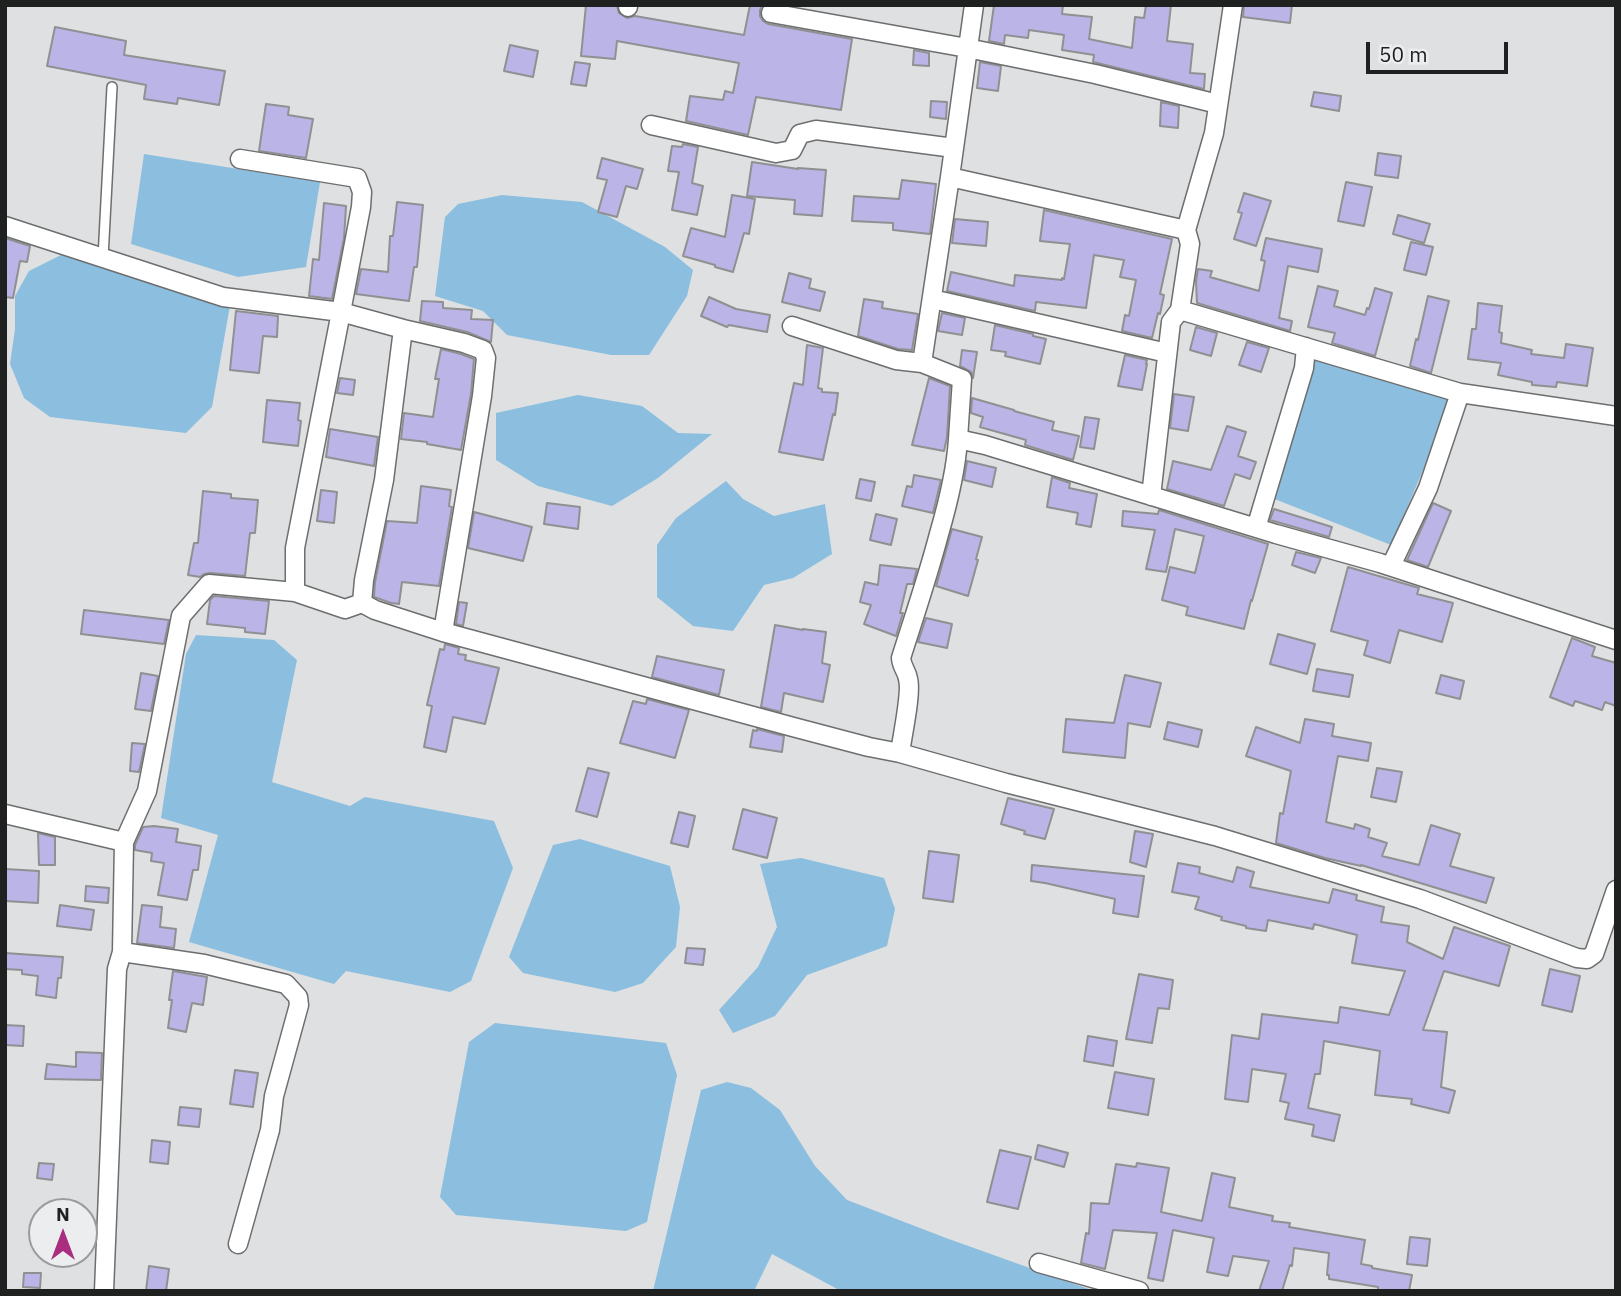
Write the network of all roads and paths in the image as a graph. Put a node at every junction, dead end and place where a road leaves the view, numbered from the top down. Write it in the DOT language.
graph roads {
  1 [pos="974,5"];
  2 [pos="1233,5"];
  3 [pos="771,13"];
  4 [pos="967,48"];
  5 [pos="112,88"];
  6 [pos="1218,104"];
  7 [pos="651,125"];
  8 [pos="954,148"];
  9 [pos="240,159"];
  10 [pos="950,177"];
  11 [pos="5,226"];
  12 [pos="1186,230"];
  13 [pos="103,258"];
  14 [pos="932,299"];
  15 [pos="1180,310"];
  16 [pos="341,312"];
  17 [pos="792,326"];
  18 [pos="403,329"];
  19 [pos="1306,347"];
  20 [pos="1167,353"];
  21 [pos="922,363"];
  22 [pos="1460,393"];
  23 [pos="1616,416"];
  24 [pos="958,439"];
  25 [pos="1151,496"];
  26 [pos="1256,528"];
  27 [pos="1391,566"];
  28 [pos="295,592"];
  29 [pos="362,603"];
  30 [pos="443,632"];
  31 [pos="1616,640"];
  32 [pos="900,753"];
  33 [pos="5,814"];
  34 [pos="124,842"];
  35 [pos="1616,890"];
  36 [pos="122,952"];
  37 [pos="238,1244"];
  38 [pos="1039,1263"];
  39 [pos="104,1291"];
  40 [pos="1139,1291"];
  1 -- 4 [label="street"];
  2 -- 6 [label="street"];
  3 -- 4 [label="street"];
  4 -- 6 [label="street"];
  4 -- 8 [label="street"];
  5 -- 13 [label="lane"];
  6 -- 12 [label="street"];
  7 -- 8 [label="street"];
  8 -- 10 [label="street"];
  9 -- 16 [label="street"];
  10 -- 12 [label="street"];
  10 -- 14 [label="street"];
  11 -- 13 [label="street"];
  12 -- 15 [label="street"];
  13 -- 16 [label="street"];
  14 -- 20 [label="street"];
  14 -- 21 [label="street"];
  15 -- 19 [label="street"];
  15 -- 20 [label="street"];
  16 -- 18 [label="street"];
  16 -- 28 [label="street"];
  17 -- 21 [label="street"];
  18 -- 29 [label="street"];
  18 -- 30 [label="street"];
  19 -- 22 [label="street"];
  19 -- 26 [label="street"];
  20 -- 25 [label="street"];
  21 -- 24 [label="street"];
  22 -- 23 [label="street"];
  22 -- 27 [label="street"];
  24 -- 25 [label="street"];
  24 -- 32 [label="street"];
  25 -- 26 [label="street"];
  26 -- 27 [label="street"];
  27 -- 31 [label="street"];
  28 -- 29 [label="street"];
  28 -- 34 [label="street"];
  29 -- 30 [label="street"];
  30 -- 32 [label="street"];
  32 -- 35 [label="street"];
  33 -- 34 [label="street"];
  34 -- 36 [label="street"];
  36 -- 37 [label="street"];
  36 -- 39 [label="street"];
  38 -- 40 [label="street"];
}
